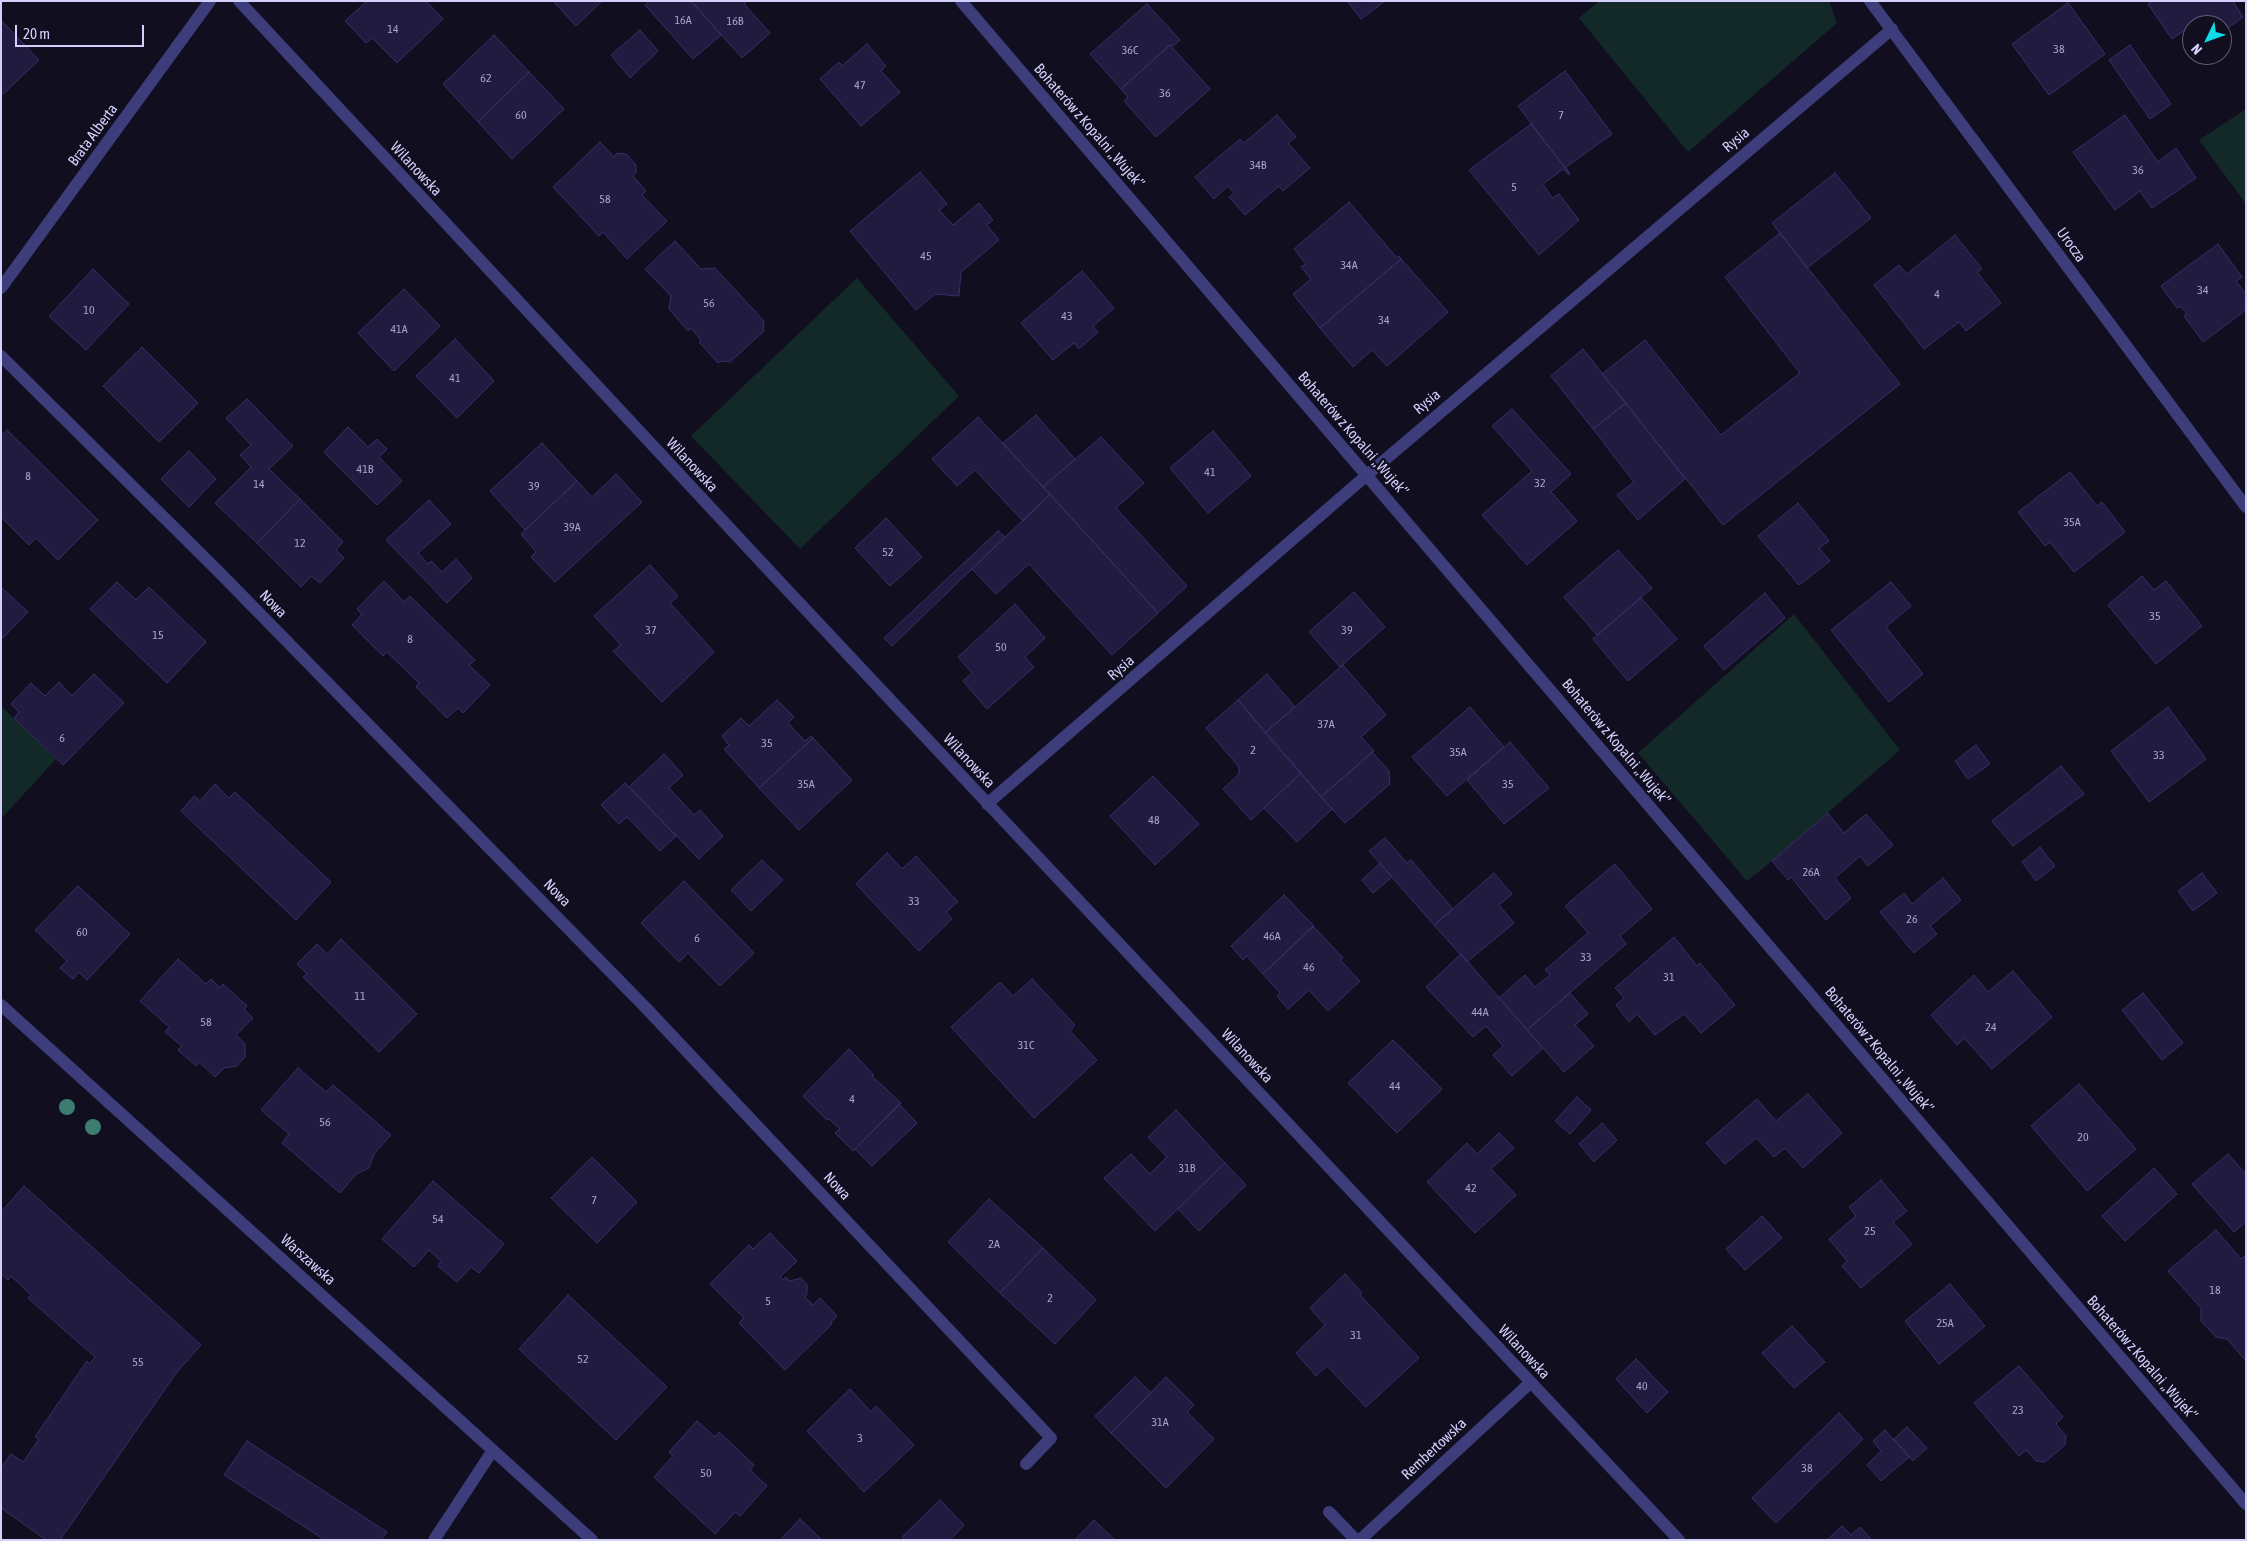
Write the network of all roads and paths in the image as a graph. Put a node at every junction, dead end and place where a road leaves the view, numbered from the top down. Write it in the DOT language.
graph roads {
  1 [pos="210,1"];
  2 [pos="239,1"];
  3 [pos="961,1"];
  4 [pos="1870,1"];
  5 [pos="1892,29"];
  6 [pos="1,288"];
  7 [pos="1,356"];
  8 [pos="1367,475"];
  9 [pos="2246,507"];
  10 [pos="987,804"];
  11 [pos="1,1005"];
  12 [pos="1530,1383"];
  13 [pos="493,1450"];
  14 [pos="1026,1464"];
  15 [pos="2246,1504"];
  16 [pos="1329,1512"];
  17 [pos="434,1540"];
  18 [pos="592,1540"];
  19 [pos="1356,1540"];
  20 [pos="1360,1540"];
  21 [pos="1679,1540"];
  1 -- 6 [label="street, Brata Alberta"];
  2 -- 10 [label="street, Wilanowska"];
  3 -- 8 [label="street, Bohaterów z Kopalni „Wujek”"];
  4 -- 5 [label="street, Urocza"];
  5 -- 8 [label="street, Rysia"];
  5 -- 9 [label="street, Urocza"];
  7 -- 14 [label="street, Nowa"];
  8 -- 10 [label="street, Rysia"];
  8 -- 15 [label="street, Bohaterów z Kopalni „Wujek”"];
  10 -- 12 [label="street, Wilanowska"];
  11 -- 13 [label="street, Warszawska"];
  12 -- 20 [label="street, Rembertowska"];
  12 -- 21 [label="street, Wilanowska"];
  13 -- 17 [label="street"];
  13 -- 18 [label="street, Warszawska"];
  16 -- 19 [label="street"];
}
